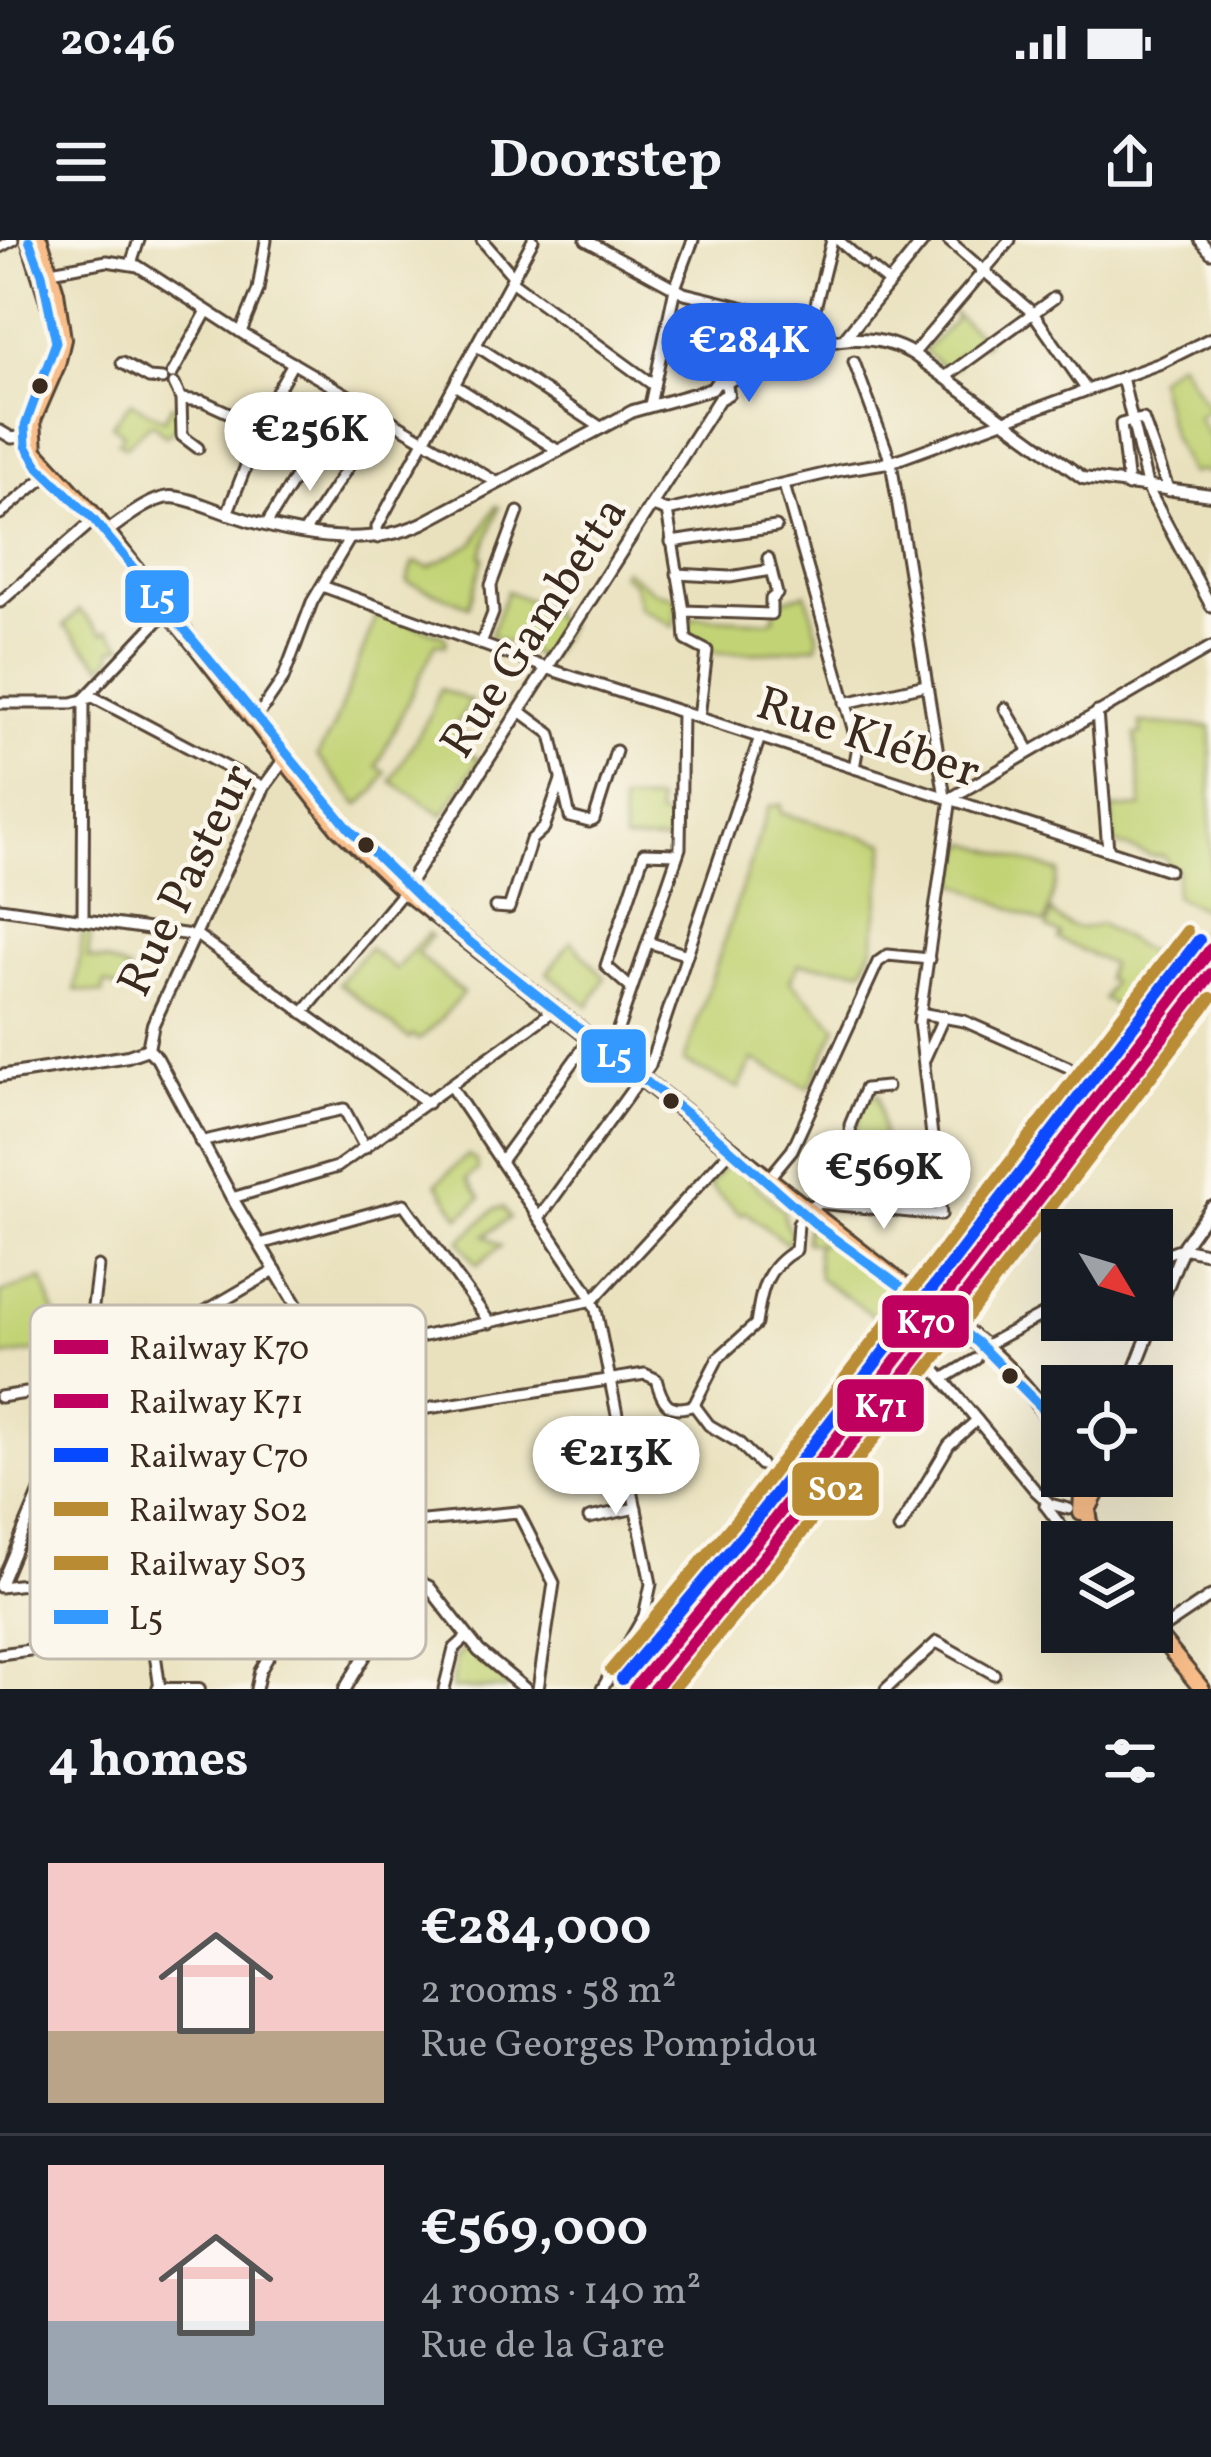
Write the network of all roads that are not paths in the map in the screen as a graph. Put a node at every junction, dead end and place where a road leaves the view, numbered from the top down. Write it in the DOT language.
graph roads {
  1 [pos="13,240"];
  2 [pos="34,240"];
  3 [pos="139,240"];
  4 [pos="266,240"];
  5 [pos="482,240"];
  6 [pos="532,240"];
  7 [pos="586,240"];
  8 [pos="694,240"];
  9 [pos="835,240"];
  10 [pos="924,240"];
  11 [pos="948,240"];
  12 [pos="1010,240"];
  13 [pos="1200,240"];
  14 [pos="0,247"];
  15 [pos="1211,253"];
  16 [pos="131,264"];
  17 [pos="984,271"];
  18 [pos="51,273"];
  19 [pos="512,278"];
  20 [pos="888,282"];
  21 [pos="675,288"];
  22 [pos="1054,298"];
  23 [pos="207,311"];
  24 [pos="1033,313"];
  25 [pos="811,324"];
  26 [pos="241,332"];
  27 [pos="839,339"];
  28 [pos="1208,340"];
  29 [pos="477,346"];
  30 [pos="913,354"];
  31 [pos="1211,358"];
  32 [pos="854,362"];
  33 [pos="122,363"];
  34 [pos="293,363"];
  35 [pos="1122,376"];
  36 [pos="945,377"];
  37 [pos="169,379"];
  38 [pos="652,384"];
  39 [pos="456,386"];
  40 [pos="1086,389"];
  41 [pos="715,394"];
  42 [pos="181,399"];
  43 [pos="650,405"];
  44 [pos="383,415"];
  45 [pos="1002,420"];
  46 [pos="1132,422"];
  47 [pos="262,428"];
  48 [pos="602,428"];
  49 [pos="0,431"];
  50 [pos="28,436"];
  51 [pos="427,441"];
  52 [pos="198,448"];
  53 [pos="559,451"];
  54 [pos="891,462"];
  55 [pos="351,463"];
  56 [pos="48,473"];
  57 [pos="498,483"];
  58 [pos="784,485"];
  59 [pos="1128,486"];
  60 [pos="1148,489"];
  61 [pos="1169,491"];
  62 [pos="1211,495"];
  63 [pos="653,506"];
  64 [pos="668,511"];
  65 [pos="518,512"];
  66 [pos="0,514"];
  67 [pos="227,514"];
  68 [pos="94,520"];
  69 [pos="266,525"];
  70 [pos="786,525"];
  71 [pos="305,531"];
  72 [pos="105,533"];
  73 [pos="350,538"];
  74 [pos="378,538"];
  75 [pos="671,542"];
  76 [pos="677,574"];
  77 [pos="322,586"];
  78 [pos="0,602"];
  79 [pos="1211,606"];
  80 [pos="169,609"];
  81 [pos="685,611"];
  82 [pos="481,644"];
  83 [pos="1211,647"];
  84 [pos="548,668"];
  85 [pos="926,685"];
  86 [pos="84,698"];
  87 [pos="0,703"];
  88 [pos="845,703"];
  89 [pos="520,711"];
  90 [pos="252,712"];
  91 [pos="682,712"];
  92 [pos="1097,712"];
  93 [pos="698,717"];
  94 [pos="760,737"];
  95 [pos="616,751"];
  96 [pos="286,757"];
  97 [pos="854,768"];
  98 [pos="561,780"];
  99 [pos="264,787"];
  100 [pos="948,798"];
  101 [pos="1108,850"];
  102 [pos="677,854"];
  103 [pos="1169,870"];
  104 [pos="406,889"];
  105 [pos="495,907"];
  106 [pos="0,908"];
  107 [pos="82,919"];
  108 [pos="195,934"];
  109 [pos="647,942"];
  110 [pos="687,955"];
  111 [pos="929,959"];
  112 [pos="632,988"];
  113 [pos="553,1011"];
  114 [pos="303,1013"];
  115 [pos="920,1013"];
  116 [pos="944,1016"];
  117 [pos="590,1039"];
  118 [pos="148,1048"];
  119 [pos="607,1052"];
  120 [pos="923,1063"];
  121 [pos="1068,1066"];
  122 [pos="0,1076"];
  123 [pos="641,1079"];
  124 [pos="451,1087"];
  125 [pos="887,1088"];
  126 [pos="428,1103"];
  127 [pos="200,1142"];
  128 [pos="933,1145"];
  129 [pos="365,1148"];
  130 [pos="731,1149"];
  131 [pos="501,1161"];
  132 [pos="766,1181"];
  133 [pos="232,1198"];
  134 [pos="1211,1207"];
  135 [pos="807,1214"];
  136 [pos="1211,1216"];
  137 [pos="539,1218"];
  138 [pos="260,1244"];
  139 [pos="1185,1249"];
  140 [pos="1173,1253"];
  141 [pos="1211,1254"];
  142 [pos="98,1266"];
  143 [pos="276,1270"];
  144 [pos="593,1300"];
  145 [pos="94,1305"];
  146 [pos="215,1305"];
  147 [pos="296,1305"];
  148 [pos="1041,1316"];
  149 [pos="490,1324"];
  150 [pos="426,1337"];
  151 [pos="979,1353"];
  152 [pos="929,1362"];
  153 [pos="1137,1365"];
  154 [pos="943,1379"];
  155 [pos="610,1380"];
  156 [pos="30,1393"];
  157 [pos="0,1397"];
  158 [pos="694,1405"];
  159 [pos="426,1409"];
  160 [pos="1041,1409"];
  161 [pos="977,1420"];
  162 [pos="761,1465"];
  163 [pos="1035,1490"];
  164 [pos="1079,1497"];
  165 [pos="1090,1497"];
  166 [pos="637,1508"];
  167 [pos="1080,1509"];
  168 [pos="30,1515"];
  169 [pos="590,1518"];
  170 [pos="426,1521"];
  171 [pos="1056,1521"];
  172 [pos="1058,1521"];
  173 [pos="1083,1521"];
  174 [pos="899,1529"];
  175 [pos="30,1583"];
  176 [pos="0,1586"];
  177 [pos="426,1586"];
  178 [pos="1211,1596"];
  179 [pos="1173,1619"];
  180 [pos="467,1637"];
  181 [pos="30,1650"];
  182 [pos="1166,1653"];
  183 [pos="1169,1653"];
  184 [pos="0,1654"];
  185 [pos="155,1659"];
  186 [pos="266,1659"];
  187 [pos="363,1659"];
  188 [pos="994,1674"];
  189 [pos="159,1689"];
  190 [pos="199,1689"];
  191 [pos="256,1689"];
  192 [pos="345,1689"];
  193 [pos="444,1689"];
  194 [pos="525,1689"];
  195 [pos="538,1689"];
  196 [pos="602,1689"];
  197 [pos="886,1689"];
  198 [pos="1193,1689"];
  199 [pos="1202,1689"];
  1 -- 14 [label="street"];
  2 -- 18 [label="main road"];
  2 -- 50 [label="main road"];
  3 -- 16 [label="street"];
  4 -- 26 [label="street"];
  5 -- 19 [label="street"];
  6 -- 19 [label="street"];
  7 -- 21 [label="street"];
  8 -- 21 [label="street"];
  9 -- 20 [label="street"];
  9 -- 25 [label="street"];
  10 -- 20 [label="street"];
  11 -- 17 [label="street"];
  12 -- 17 [label="street"];
  13 -- 15 [label="street"];
  16 -- 18 [label="street"];
  16 -- 23 [label="street"];
  17 -- 24 [label="street"];
  17 -- 30 [label="street"];
  18 -- 50 [label="main road"];
  19 -- 29 [label="street"];
  19 -- 38 [label="street"];
  20 -- 27 [label="street"];
  21 -- 25 [label="street"];
  21 -- 38 [label="street"];
  22 -- 24 [label="street"];
  23 -- 26 [label="street"];
  23 -- 37 [label="street"];
  24 -- 36 [label="street"];
  24 -- 40 [label="street"];
  25 -- 27 [label="street"];
  26 -- 34 [label="street"];
  27 -- 30 [label="street"];
  27 -- 41 [label="street"];
  28 -- 31 [label="street"];
  28 -- 35 [label="street"];
  29 -- 39 [label="street"];
  29 -- 48 [label="street"];
  30 -- 36 [label="street"];
  32 -- 54 [label="street"];
  33 -- 37 [label="street"];
  34 -- 44 [label="street"];
  34 -- 47 [label="street"];
  35 -- 40 [label="street"];
  35 -- 46 [label="street"];
  36 -- 45 [label="street"];
  37 -- 42 [label="street"];
  38 -- 43 [label="street"];
  39 -- 51 [label="street"];
  39 -- 53 [label="street"];
  40 -- 45 [label="street"];
  41 -- 43 [label="street"];
  41 -- 63 [label="street, Rue Gambetta"];
  42 -- 47 [label="street"];
  42 -- 52 [label="street"];
  43 -- 48 [label="street"];
  44 -- 51 [label="street"];
  44 -- 55 [label="street"];
  45 -- 54 [label="street"];
  45 -- 59 [label="street"];
  46 -- 59 [label="street"];
  46 -- 60 [label="street"];
  46 -- 61 [label="street"];
  47 -- 67 [label="street"];
  48 -- 53 [label="street"];
  49 -- 50 [label="street"];
  50 -- 56 [label="main road"];
  51 -- 57 [label="street"];
  51 -- 74 [label="street"];
  53 -- 57 [label="street"];
  54 -- 58 [label="street"];
  54 -- 85 [label="street"];
  55 -- 69 [label="street"];
  55 -- 71 [label="street"];
  56 -- 66 [label="street"];
  56 -- 68 [label="main road"];
  57 -- 74 [label="street"];
  58 -- 64 [label="street"];
  58 -- 70 [label="street"];
  59 -- 60 [label="street"];
  60 -- 61 [label="street"];
  60 -- 79 [label="street"];
  61 -- 62 [label="street"];
  63 -- 64 [label="street"];
  63 -- 84 [label="street, Rue Gambetta"];
  64 -- 75 [label="street"];
  65 -- 82 [label="street"];
  67 -- 69 [label="street"];
  67 -- 72 [label="street"];
  68 -- 72 [label="main road"];
  68 -- 78 [label="street"];
  69 -- 71 [label="street"];
  70 -- 75 [label="street"];
  70 -- 88 [label="street"];
  71 -- 73 [label="street"];
  72 -- 80 [label="main road"];
  73 -- 74 [label="street"];
  73 -- 77 [label="street"];
  75 -- 76 [label="street"];
  76 -- 81 [label="street"];
  76 -- 81 [label="street"];
  77 -- 82 [label="street, Rue Kléber"];
  77 -- 90 [label="street"];
  80 -- 86 [label="street"];
  80 -- 90 [label="main road"];
  81 -- 93 [label="street"];
  82 -- 84 [label="street, Rue Kléber"];
  83 -- 92 [label="street"];
  84 -- 89 [label="street, Rue Gambetta"];
  84 -- 91 [label="street, Rue Kléber"];
  85 -- 88 [label="street"];
  85 -- 100 [label="street"];
  86 -- 87 [label="street"];
  86 -- 99 [label="street"];
  86 -- 107 [label="street"];
  88 -- 97 [label="street"];
  89 -- 98 [label="street"];
  89 -- 104 [label="street, Rue Gambetta"];
  90 -- 96 [label="main road"];
  91 -- 93 [label="street, Rue Kléber"];
  91 -- 102 [label="street"];
  92 -- 100 [label="street"];
  92 -- 101 [label="street"];
  93 -- 94 [label="street, Rue Kléber"];
  94 -- 97 [label="street, Rue Kléber"];
  94 -- 110 [label="street"];
  95 -- 98 [label="street"];
  96 -- 99 [label="street, Rue Pasteur"];
  96 -- 104 [label="main road"];
  97 -- 100 [label="street, Rue Kléber"];
  98 -- 105 [label="street"];
  99 -- 108 [label="street, Rue Pasteur"];
  100 -- 101 [label="street, Rue Kléber"];
  100 -- 111 [label="street"];
  101 -- 103 [label="street, Rue Kléber"];
  102 -- 109 [label="street"];
  102 -- 112 [label="street"];
  104 -- 113 [label="main road"];
  104 -- 114 [label="street"];
  106 -- 107 [label="street"];
  107 -- 108 [label="street"];
  108 -- 114 [label="street"];
  108 -- 118 [label="street, Rue Pasteur"];
  109 -- 110 [label="street"];
  109 -- 112 [label="street"];
  110 -- 123 [label="street"];
  111 -- 115 [label="street"];
  111 -- 132 [label="street"];
  112 -- 119 [label="street"];
  113 -- 117 [label="main road"];
  113 -- 124 [label="street"];
  114 -- 126 [label="street"];
  115 -- 116 [label="street"];
  115 -- 120 [label="street"];
  116 -- 120 [label="street"];
  116 -- 121 [label="street"];
  117 -- 119 [label="main road"];
  117 -- 131 [label="street"];
  118 -- 122 [label="street"];
  118 -- 127 [label="street, Rue Pasteur"];
  119 -- 123 [label="main road"];
  120 -- 128 [label="street"];
  123 -- 130 [label="main road"];
  123 -- 137 [label="street"];
  124 -- 126 [label="street"];
  124 -- 131 [label="street"];
  125 -- 128 [label="street"];
  126 -- 129 [label="street"];
  127 -- 129 [label="street"];
  127 -- 133 [label="street, Rue Pasteur"];
  128 -- 135 [label="street"];
  129 -- 133 [label="street"];
  130 -- 132 [label="main road"];
  130 -- 144 [label="street"];
  131 -- 137 [label="street"];
  132 -- 135 [label="main road"];
  133 -- 138 [label="street, Rue Pasteur"];
  134 -- 139 [label="street"];
  135 -- 151 [label="main road"];
  135 -- 158 [label="street"];
  136 -- 139 [label="street"];
  137 -- 144 [label="street"];
  138 -- 143 [label="street, Rue Pasteur"];
  138 -- 149 [label="street"];
  139 -- 140 [label="street"];
  139 -- 141 [label="street"];
  139 -- 153 [label="street"];
  142 -- 145 [label="street"];
  143 -- 146 [label="street"];
  143 -- 147 [label="street, Rue Pasteur"];
  144 -- 149 [label="street"];
  144 -- 155 [label="street"];
  148 -- 151 [label="street"];
  149 -- 150 [label="street"];
  151 -- 154 [label="street"];
  151 -- 160 [label="main road"];
  152 -- 154 [label="street"];
  154 -- 161 [label="street"];
  155 -- 158 [label="street"];
  155 -- 159 [label="street"];
  155 -- 166 [label="street"];
  156 -- 157 [label="street"];
  158 -- 162 [label="street"];
  161 -- 163 [label="street"];
  161 -- 174 [label="street"];
  163 -- 167 [label="street"];
  163 -- 171 [label="street"];
  164 -- 167 [label="main road"];
  165 -- 167 [label="main road"];
  166 -- 169 [label="street"];
  166 -- 196 [label="street"];
  167 -- 172 [label="street"];
  167 -- 173 [label="main road"];
  168 -- 176 [label="street"];
  170 -- 195 [label="street"];
  175 -- 176 [label="street"];
  177 -- 180 [label="street"];
  178 -- 179 [label="street"];
  180 -- 193 [label="street"];
  180 -- 194 [label="street"];
  181 -- 184 [label="street"];
  182 -- 198 [label="main road"];
  183 -- 199 [label="main road"];
  185 -- 189 [label="street"];
  186 -- 191 [label="street"];
  187 -- 192 [label="street, Rue Pasteur"];
  188 -- 197 [label="street"];
  189 -- 190 [label="street"];
}
